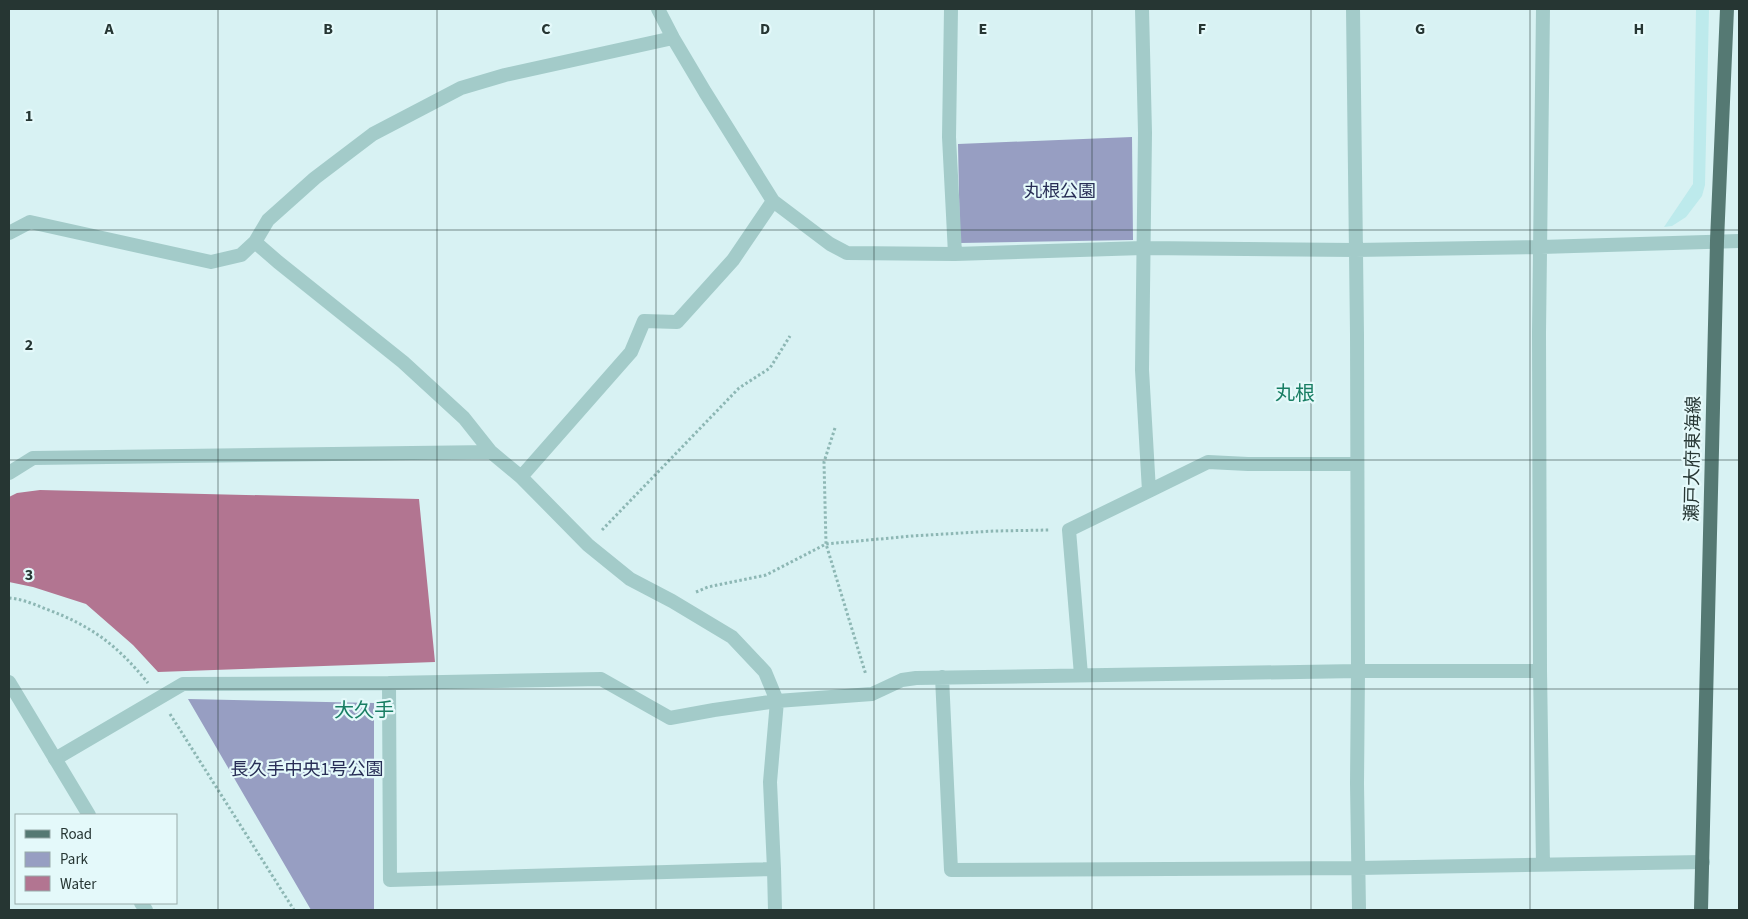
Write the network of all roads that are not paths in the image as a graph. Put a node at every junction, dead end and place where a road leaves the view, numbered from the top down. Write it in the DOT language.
graph roads {
  1 [pos="658,9"];
  2 [pos="951,9"];
  3 [pos="1142,9"];
  4 [pos="1353,9"];
  5 [pos="1543,9"];
  6 [pos="1727,9"];
  7 [pos="673,38"];
  8 [pos="773,201"];
  9 [pos="9,233"];
  10 [pos="1739,241"];
  11 [pos="255,242"];
  12 [pos="1717,242"];
  13 [pos="1541,247"];
  14 [pos="1143,248"];
  15 [pos="1355,250"];
  16 [pos="955,254"];
  17 [pos="491,452"];
  18 [pos="1357,464"];
  19 [pos="9,473"];
  20 [pos="521,477"];
  21 [pos="1149,491"];
  22 [pos="1358,671"];
  23 [pos="1540,671"];
  24 [pos="1081,675"];
  25 [pos="942,677"];
  26 [pos="9,682"];
  27 [pos="389,683"];
  28 [pos="777,701"];
  29 [pos="55,759"];
  30 [pos="88,814"];
  31 [pos="1703,862"];
  32 [pos="1543,865"];
  33 [pos="1359,868"];
  34 [pos="774,869"];
  35 [pos="775,910"];
  36 [pos="1359,910"];
  37 [pos="1701,910"];
  1 -- 7 [label="street"];
  2 -- 16 [label="street"];
  3 -- 14 [label="street"];
  4 -- 15 [label="street"];
  5 -- 13 [label="street"];
  6 -- 12 [label="main road, 瀬戸大府東海線"];
  7 -- 8 [label="street"];
  7 -- 11 [label="street"];
  8 -- 16 [label="street"];
  8 -- 20 [label="street"];
  9 -- 11 [label="street"];
  10 -- 12 [label="street"];
  11 -- 17 [label="street"];
  12 -- 13 [label="street"];
  12 -- 31 [label="main road, 瀬戸大府東海線"];
  13 -- 15 [label="street"];
  13 -- 23 [label="street"];
  14 -- 15 [label="street"];
  14 -- 16 [label="street"];
  14 -- 21 [label="street"];
  15 -- 18 [label="street"];
  17 -- 19 [label="street"];
  17 -- 20 [label="street"];
  18 -- 21 [label="street"];
  18 -- 22 [label="street"];
  20 -- 28 [label="street"];
  21 -- 24 [label="street"];
  22 -- 23 [label="street"];
  22 -- 24 [label="street"];
  22 -- 33 [label="street"];
  23 -- 32 [label="street"];
  24 -- 25 [label="street"];
  25 -- 28 [label="street"];
  25 -- 33 [label="street"];
  26 -- 29 [label="street"];
  27 -- 28 [label="street"];
  27 -- 29 [label="street"];
  27 -- 34 [label="street"];
  28 -- 34 [label="street"];
  29 -- 30 [label="street"];
  31 -- 32 [label="street"];
  31 -- 37 [label="main road, 瀬戸大府東海線"];
  32 -- 33 [label="street"];
  33 -- 36 [label="street"];
  34 -- 35 [label="street"];
}
